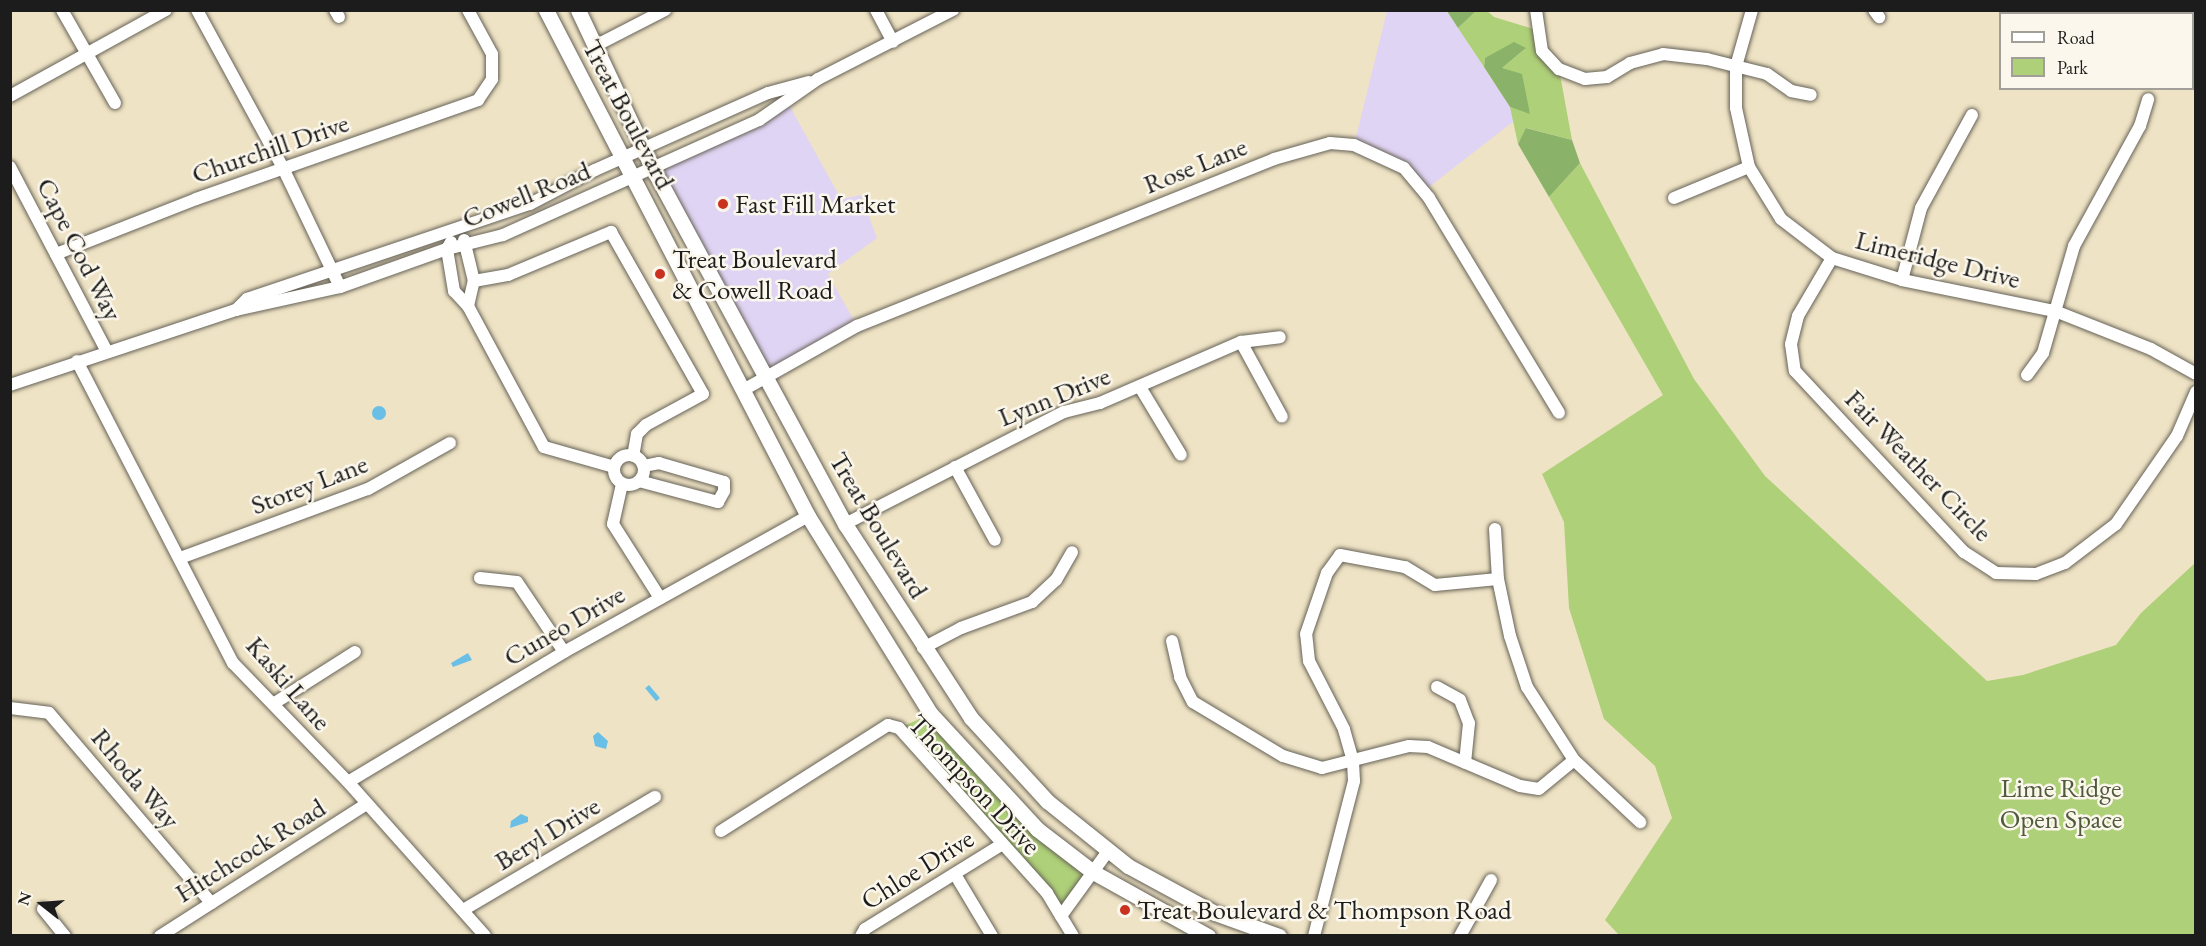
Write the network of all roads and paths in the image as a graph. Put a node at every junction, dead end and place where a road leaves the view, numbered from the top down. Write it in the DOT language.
graph roads {
  1 [pos="62,10"];
  2 [pos="166,10"];
  3 [pos="196,10"];
  4 [pos="468,10"];
  5 [pos="546,10"];
  6 [pos="578,10"];
  7 [pos="665,10"];
  8 [pos="876,10"];
  9 [pos="953,10"];
  10 [pos="1536,10"];
  11 [pos="1752,10"];
  12 [pos="893,42"];
  13 [pos="595,46"];
  14 [pos="86,55"];
  15 [pos="1736,66"];
  16 [pos="818,79"];
  17 [pos="1811,95"];
  18 [pos="10,96"];
  19 [pos="2148,99"];
  20 [pos="115,103"];
  21 [pos="1972,115"];
  22 [pos="644,150"];
  23 [pos="624,160"];
  24 [pos="10,167"];
  25 [pos="652,167"];
  26 [pos="1749,167"];
  27 [pos="283,168"];
  28 [pos="632,175"];
  29 [pos="1674,198"];
  30 [pos="457,231"];
  31 [pos="468,245"];
  32 [pos="447,249"];
  33 [pos="56,254"];
  34 [pos="1832,258"];
  35 [pos="333,269"];
  36 [pos="1902,280"];
  37 [pos="474,281"];
  38 [pos="340,287"];
  39 [pos="468,306"];
  40 [pos="236,310"];
  41 [pos="2055,311"];
  42 [pos="1280,337"];
  43 [pos="1241,342"];
  44 [pos="106,352"];
  45 [pos="77,361"];
  46 [pos="2196,374"];
  47 [pos="2027,375"];
  48 [pos="765,377"];
  49 [pos="10,385"];
  50 [pos="1140,387"];
  51 [pos="745,389"];
  52 [pos="2196,392"];
  53 [pos="1559,413"];
  54 [pos="1282,417"];
  55 [pos="450,443"];
  56 [pos="1181,455"];
  57 [pos="633,456"];
  58 [pos="643,466"];
  59 [pos="614,467"];
  60 [pos="955,467"];
  61 [pos="639,480"];
  62 [pos="622,484"];
  63 [pos="808,516"];
  64 [pos="845,524"];
  65 [pos="1495,529"];
  66 [pos="995,540"];
  67 [pos="1072,552"];
  68 [pos="180,558"];
  69 [pos="480,578"];
  70 [pos="1498,579"];
  71 [pos="660,598"];
  72 [pos="1172,641"];
  73 [pos="923,648"];
  74 [pos="356,652"];
  75 [pos="564,652"];
  76 [pos="1437,687"];
  77 [pos="273,704"];
  78 [pos="10,708"];
  79 [pos="1574,760"];
  80 [pos="1353,761"];
  81 [pos="1465,763"];
  82 [pos="348,782"];
  83 [pos="655,797"];
  84 [pos="365,805"];
  85 [pos="1640,822"];
  86 [pos="721,831"];
  87 [pos="1001,845"];
  88 [pos="1108,851"];
  89 [pos="1093,873"];
  90 [pos="956,876"];
  91 [pos="1491,880"];
  92 [pos="211,903"];
  93 [pos="43,909"];
  94 [pos="463,910"];
  95 [pos="1061,916"];
  96 [pos="66,936"];
  97 [pos="160,936"];
  98 [pos="485,936"];
  99 [pos="861,936"];
  100 [pos="992,936"];
  101 [pos="1073,936"];
  102 [pos="1208,936"];
  103 [pos="1279,936"];
  104 [pos="1314,936"];
  105 [pos="1460,936"];
  1 -- 14 [label="street"];
  2 -- 14 [label="street"];
  3 -- 27 [label="street"];
  4 -- 27 [label="street, Churchill Drive"];
  5 -- 23 [label="main road, Treat Boulevard"];
  6 -- 13 [label="main road, Treat Boulevard"];
  7 -- 13 [label="street"];
  8 -- 12 [label="street"];
  9 -- 12 [label="street, Cowell Road"];
  10 -- 15 [label="street"];
  11 -- 15 [label="street, Limeridge Drive"];
  12 -- 16 [label="street, Cowell Road"];
  13 -- 22 [label="main road, Treat Boulevard"];
  14 -- 18 [label="street"];
  14 -- 20 [label="street"];
  15 -- 17 [label="street"];
  15 -- 26 [label="street, Limeridge Drive"];
  16 -- 22 [label="street, Cowell Road"];
  16 -- 25 [label="street, Cowell Road"];
  19 -- 41 [label="street"];
  21 -- 36 [label="street"];
  22 -- 23 [label="street, Cowell Road"];
  22 -- 25 [label="main road, Treat Boulevard"];
  23 -- 28 [label="main road, Treat Boulevard"];
  23 -- 30 [label="street, Cowell Road"];
  24 -- 33 [label="street, Cape Cod Way"];
  25 -- 28 [label="street, Cowell Road"];
  25 -- 48 [label="main road, Treat Boulevard"];
  26 -- 29 [label="street"];
  26 -- 34 [label="street, Limeridge Drive"];
  27 -- 33 [label="street, Churchill Drive"];
  27 -- 35 [label="street"];
  28 -- 31 [label="street, Cowell Road"];
  28 -- 51 [label="main road, Treat Boulevard"];
  30 -- 31 [label="street"];
  30 -- 32 [label="street"];
  30 -- 35 [label="street, Cowell Road"];
  31 -- 32 [label="street, Cowell Road"];
  31 -- 37 [label="street"];
  32 -- 38 [label="street, Cowell Road"];
  32 -- 39 [label="street"];
  33 -- 44 [label="street, Cape Cod Way"];
  34 -- 36 [label="street, Limeridge Drive"];
  34 -- 52 [label="street, Fair Weather Circle"];
  35 -- 38 [label="street"];
  35 -- 40 [label="street, Cowell Road"];
  36 -- 41 [label="street, Limeridge Drive"];
  37 -- 39 [label="street"];
  37 -- 57 [label="street"];
  38 -- 40 [label="street, Cowell Road"];
  39 -- 59 [label="street"];
  40 -- 44 [label="street, Cowell Road"];
  41 -- 46 [label="street, Limeridge Drive"];
  41 -- 47 [label="street"];
  42 -- 43 [label="street, Lynn Drive"];
  43 -- 50 [label="street, Lynn Drive"];
  43 -- 54 [label="street"];
  44 -- 45 [label="street, Cowell Road"];
  45 -- 49 [label="street, Cowell Road"];
  45 -- 68 [label="street, Kaski Lane"];
  48 -- 51 [label="street, Rose Lane"];
  48 -- 53 [label="street, Rose Lane"];
  48 -- 64 [label="main road, Treat Boulevard"];
  50 -- 56 [label="street, Lynn Drive"];
  50 -- 60 [label="street, Lynn Drive"];
  51 -- 63 [label="main road, Treat Boulevard"];
  55 -- 68 [label="street, Storey Lane"];
  57 -- 58 [label="street"];
  57 -- 59 [label="street"];
  58 -- 61 [label="street"];
  58 -- 61 [label="street"];
  59 -- 62 [label="street"];
  60 -- 64 [label="street, Lynn Drive"];
  60 -- 66 [label="street"];
  61 -- 62 [label="street"];
  62 -- 71 [label="street"];
  63 -- 71 [label="street, Cuneo Drive"];
  63 -- 89 [label="main road, Treat Boulevard"];
  64 -- 73 [label="main road, Treat Boulevard"];
  65 -- 70 [label="street"];
  67 -- 73 [label="street"];
  68 -- 77 [label="street, Kaski Lane"];
  69 -- 75 [label="street"];
  70 -- 79 [label="street"];
  70 -- 80 [label="street"];
  71 -- 75 [label="street, Cuneo Drive"];
  72 -- 80 [label="street"];
  73 -- 88 [label="main road, Treat Boulevard"];
  74 -- 77 [label="street"];
  75 -- 82 [label="street, Cuneo Drive"];
  76 -- 81 [label="street"];
  77 -- 82 [label="street, Kaski Lane"];
  78 -- 92 [label="street, Rhoda Way"];
  79 -- 81 [label="street"];
  79 -- 85 [label="street"];
  80 -- 81 [label="street"];
  80 -- 104 [label="street"];
  82 -- 84 [label="street, Kaski Lane"];
  83 -- 94 [label="street, Beryl Drive"];
  84 -- 92 [label="street, Hitchcock Road"];
  84 -- 94 [label="street, Kaski Lane"];
  86 -- 87 [label="street, Thompson Drive"];
  87 -- 90 [label="street, Chloe Drive"];
  87 -- 95 [label="street, Thompson Drive"];
  88 -- 89 [label="street"];
  88 -- 103 [label="main road, Treat Boulevard"];
  89 -- 95 [label="street"];
  89 -- 102 [label="main road, Treat Boulevard"];
  90 -- 99 [label="street, Chloe Drive"];
  90 -- 100 [label="street"];
  91 -- 105 [label="street"];
  92 -- 97 [label="street, Hitchcock Road"];
  93 -- 96 [label="street"];
  94 -- 98 [label="street, Kaski Lane"];
  95 -- 101 [label="street, Thompson Drive"];
}
